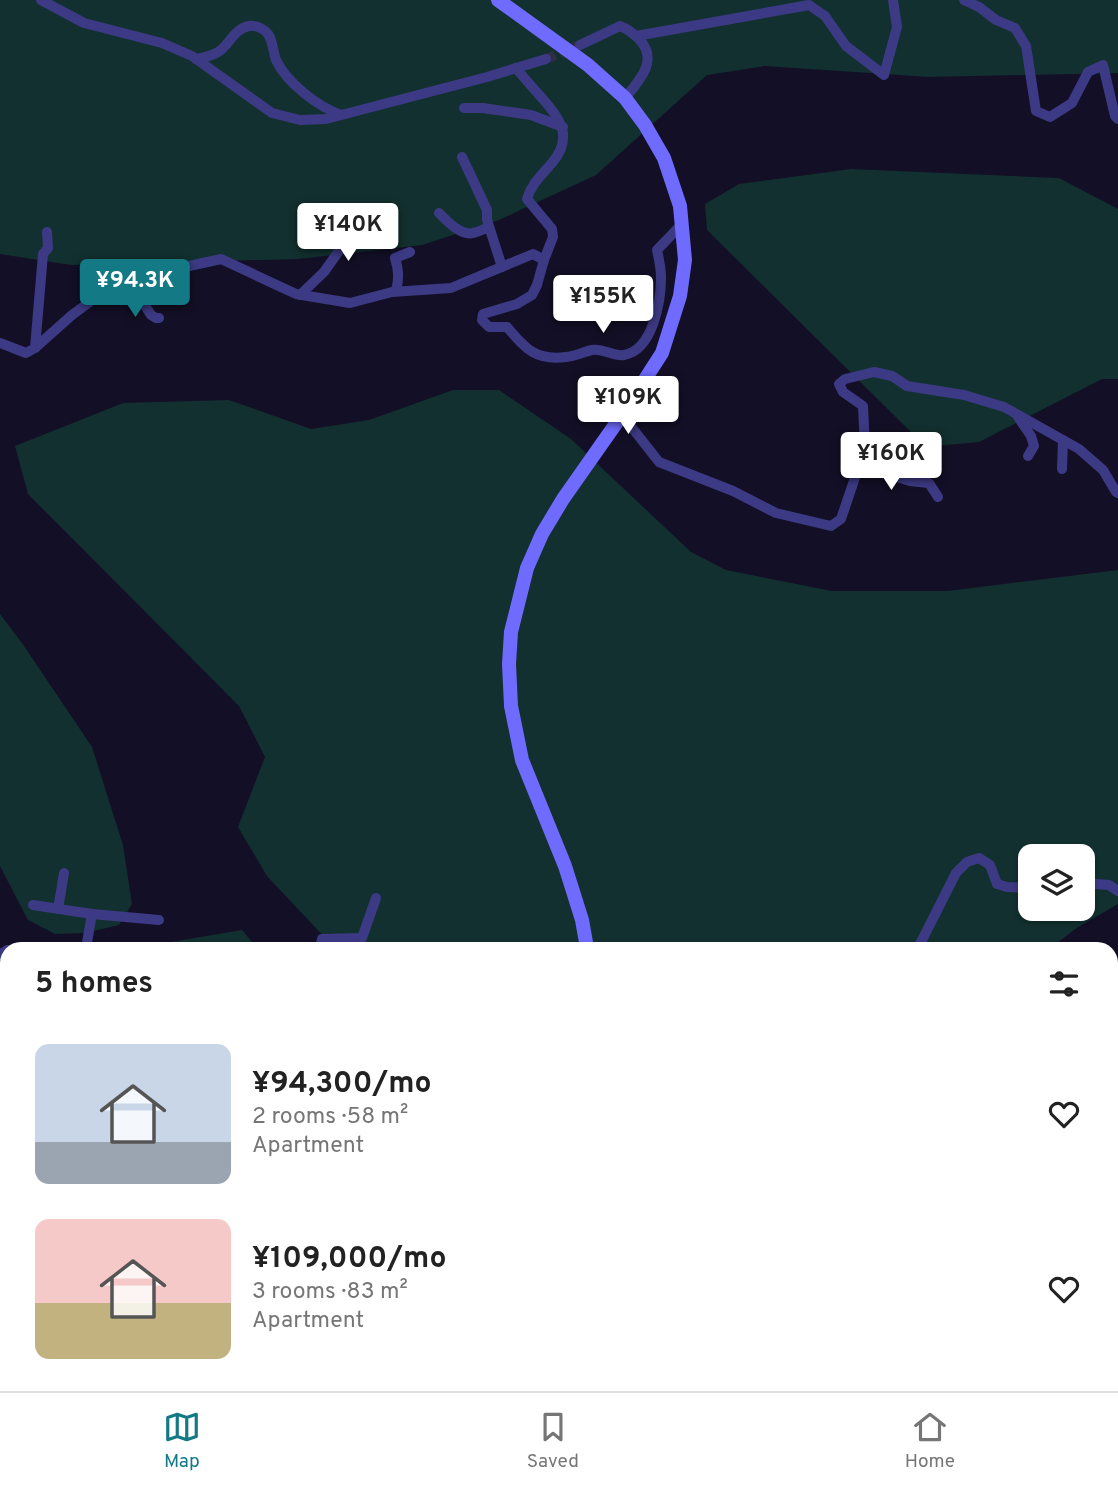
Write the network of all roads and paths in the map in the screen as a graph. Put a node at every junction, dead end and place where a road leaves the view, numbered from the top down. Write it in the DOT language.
graph roads {
  1 [pos="41,0"];
  2 [pos="498,0"];
  3 [pos="893,0"];
  4 [pos="964,0"];
  5 [pos="636,36"];
  6 [pos="580,45"];
  7 [pos="196,59"];
  8 [pos="546,60"];
  9 [pos="516,68"];
  10 [pos="625,97"];
  11 [pos="464,108"];
  12 [pos="341,115"];
  13 [pos="1118,119"];
  14 [pos="563,127"];
  15 [pos="463,157"];
  16 [pos="381,212"];
  17 [pos="439,213"];
  18 [pos="682,223"];
  19 [pos="489,227"];
  20 [pos="47,232"];
  21 [pos="410,251"];
  22 [pos="544,260"];
  23 [pos="502,267"];
  24 [pos="130,282"];
  25 [pos="396,291"];
  26 [pos="300,295"];
  27 [pos="159,318"];
  28 [pos="0,343"];
  29 [pos="35,348"];
  30 [pos="1014,412"];
  31 [pos="622,415"];
  32 [pos="1063,440"];
  33 [pos="1028,456"];
  34 [pos="859,466"];
  35 [pos="1062,468"];
  36 [pos="1118,493"];
  37 [pos="938,497"];
  38 [pos="64,873"];
  39 [pos="1095,884"];
  40 [pos="1018,887"];
  41 [pos="1118,891"];
  42 [pos="376,898"];
  43 [pos="33,905"];
  44 [pos="58,909"];
  45 [pos="92,914"];
  46 [pos="159,920"];
  47 [pos="87,942"];
  48 [pos="321,942"];
  49 [pos="586,942"];
  50 [pos="921,942"];
  1 -- 7 [label="street"];
  2 -- 10 [label="street"];
  3 -- 5 [label="street"];
  4 -- 13 [label="street"];
  5 -- 6 [label="street"];
  5 -- 10 [label="street"];
  7 -- 12 [label="street"];
  7 -- 12 [label="street"];
  8 -- 9 [label="street"];
  9 -- 12 [label="street"];
  9 -- 14 [label="street"];
  10 -- 18 [label="street"];
  11 -- 14 [label="street"];
  14 -- 22 [label="street"];
  15 -- 19 [label="street"];
  16 -- 26 [label="street"];
  17 -- 19 [label="street"];
  18 -- 22 [label="street"];
  18 -- 31 [label="street"];
  19 -- 23 [label="street"];
  20 -- 29 [label="street"];
  21 -- 25 [label="street"];
  22 -- 23 [label="street"];
  23 -- 25 [label="street"];
  24 -- 26 [label="street"];
  24 -- 27 [label="street"];
  24 -- 29 [label="street"];
  25 -- 26 [label="street"];
  28 -- 29 [label="street"];
  30 -- 32 [label="street"];
  30 -- 33 [label="street"];
  30 -- 34 [label="street"];
  31 -- 34 [label="street"];
  31 -- 49 [label="street"];
  32 -- 35 [label="street"];
  32 -- 36 [label="street"];
  34 -- 37 [label="street"];
  38 -- 44 [label="street"];
  39 -- 41 [label="street"];
  40 -- 50 [label="street"];
  42 -- 48 [label="street"];
  43 -- 44 [label="street"];
  44 -- 45 [label="street"];
  45 -- 46 [label="street"];
  45 -- 47 [label="street"];
}
